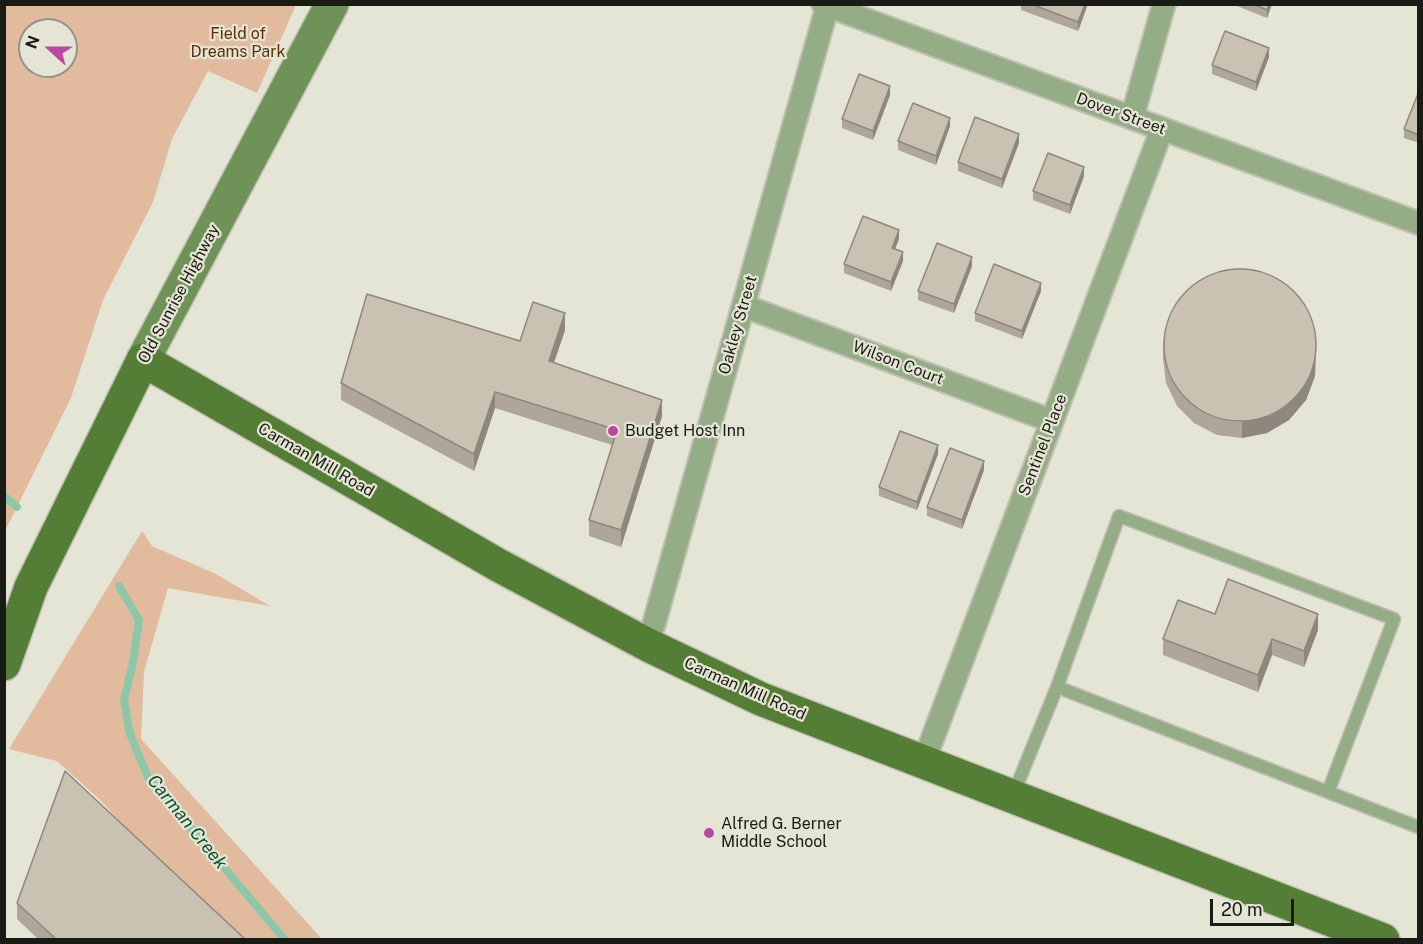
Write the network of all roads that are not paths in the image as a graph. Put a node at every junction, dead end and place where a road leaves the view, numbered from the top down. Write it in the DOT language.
graph roads {
  1 [pos="332,4"];
  2 [pos="1164,4"];
  3 [pos="826,5"];
  4 [pos="1132,118"];
  5 [pos="1162,129"];
  6 [pos="1419,223"];
  7 [pos="744,306"];
  8 [pos="143,360"];
  9 [pos="1052,421"];
  10 [pos="31,586"];
  11 [pos="4,624"];
  12 [pos="648,645"];
  13 [pos="4,664"];
  14 [pos="1057,687"];
  15 [pos="924,762"];
  16 [pos="1328,792"];
  17 [pos="1012,796"];
  18 [pos="1419,827"];
  19 [pos="1383,939"];
  1 -- 8 [label="main road, Old Sunrise Highway"];
  2 -- 4 [label="street"];
  3 -- 4 [label="street, Dover Street"];
  3 -- 7 [label="street, Oakley Street"];
  4 -- 5 [label="street, Dover Street"];
  5 -- 6 [label="street, Dover Street"];
  5 -- 9 [label="street, Sentinel Place"];
  7 -- 9 [label="street, Wilson Court"];
  7 -- 12 [label="street, Oakley Street"];
  8 -- 10 [label="main road, Old Sunrise Highway"];
  8 -- 12 [label="main road, Carman Mill Road"];
  9 -- 15 [label="street, Sentinel Place"];
  10 -- 11 [label="main road, Old Sunrise Highway"];
  10 -- 13 [label="main road, Old Sunrise Highway"];
  12 -- 15 [label="main road, Carman Mill Road"];
  14 -- 16 [label="lane"];
  14 -- 16 [label="lane"];
  14 -- 17 [label="lane"];
  15 -- 17 [label="main road, Carman Mill Road"];
  16 -- 18 [label="lane"];
  17 -- 19 [label="main road, Carman Mill Road"];
}
